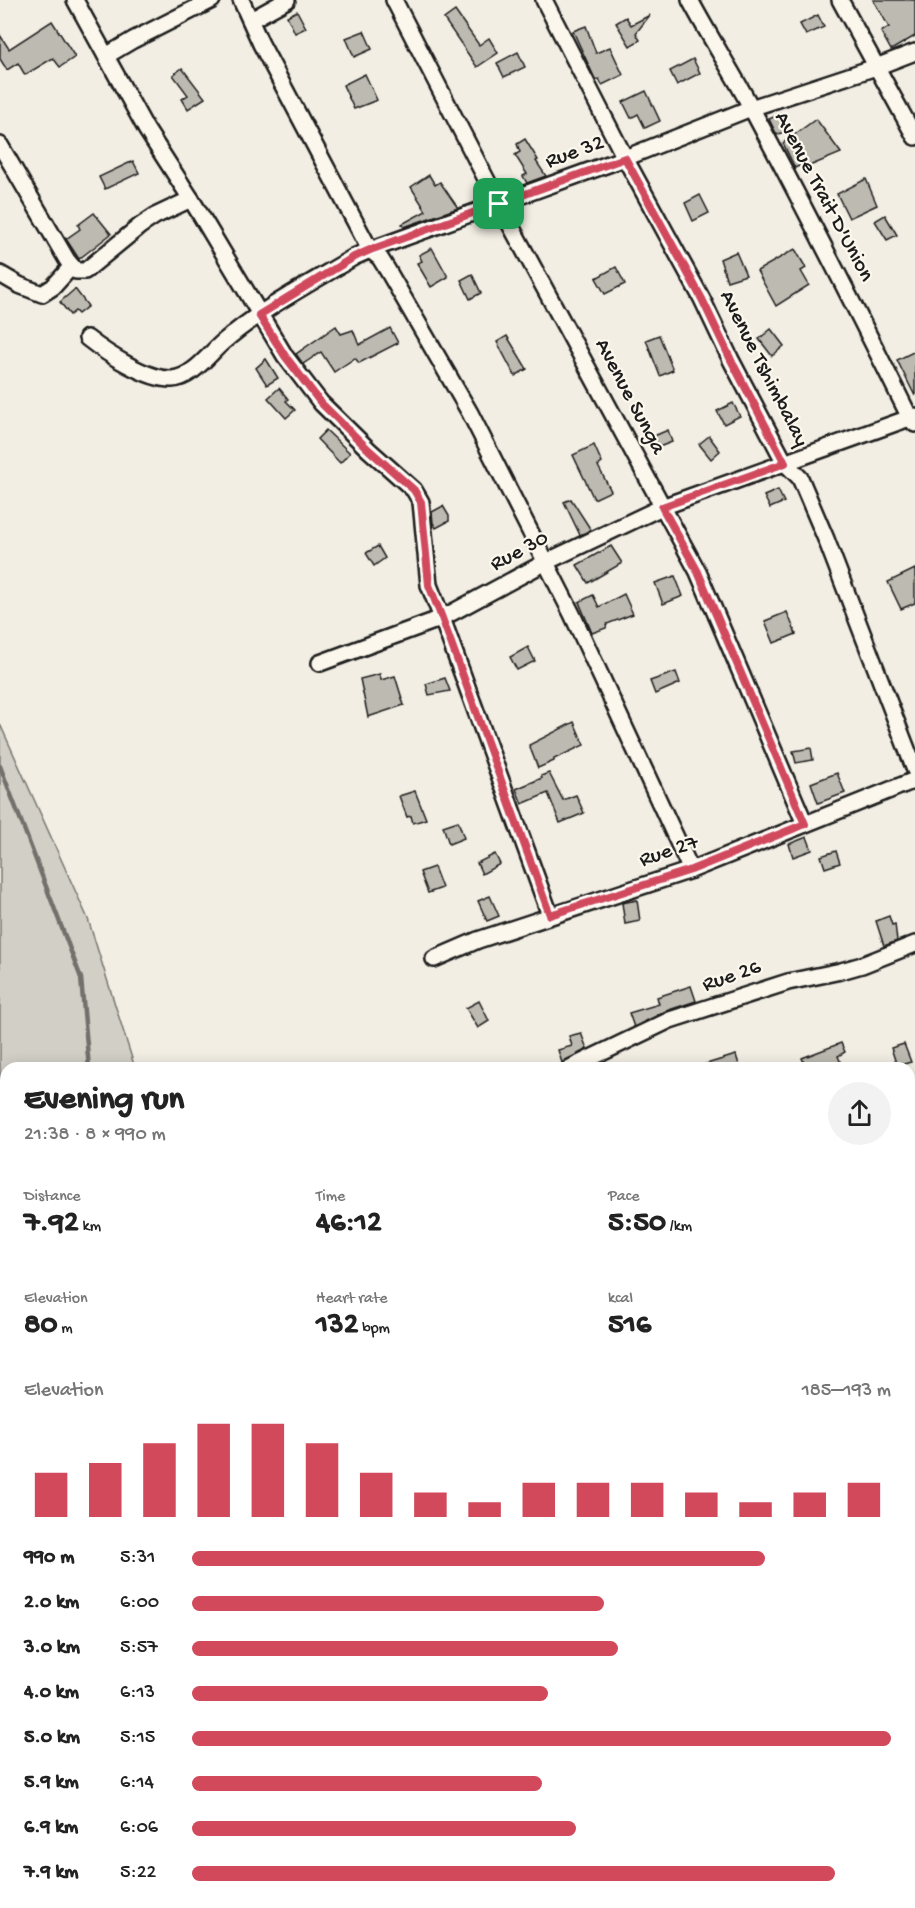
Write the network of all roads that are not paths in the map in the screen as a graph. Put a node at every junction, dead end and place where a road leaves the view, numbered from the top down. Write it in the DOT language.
graph roads {
  1 [pos="75,0"];
  2 [pos="212,0"];
  3 [pos="242,0"];
  4 [pos="287,0"];
  5 [pos="394,0"];
  6 [pos="544,0"];
  7 [pos="690,0"];
  8 [pos="840,0"];
  9 [pos="251,20"];
  10 [pos="915,52"];
  11 [pos="106,56"];
  12 [pos="876,67"];
  13 [pos="751,108"];
  14 [pos="915,137"];
  15 [pos="0,146"];
  16 [pos="625,158"];
  17 [pos="4,159"];
  18 [pos="190,199"];
  19 [pos="499,204"];
  20 [pos="370,250"];
  21 [pos="72,266"];
  22 [pos="0,274"];
  23 [pos="259,315"];
  24 [pos="87,338"];
  25 [pos="913,420"];
  26 [pos="785,463"];
  27 [pos="662,507"];
  28 [pos="546,562"];
  29 [pos="442,618"];
  30 [pos="320,663"];
  31 [pos="915,770"];
  32 [pos="915,780"];
  33 [pos="805,824"];
  34 [pos="691,870"];
  35 [pos="550,915"];
  36 [pos="915,944"];
  37 [pos="435,959"];
  38 [pos="582,1062"];
  1 -- 11 [label="street"];
  2 -- 11 [label="street"];
  3 -- 9 [label="street"];
  4 -- 9 [label="street"];
  5 -- 19 [label="street, Avenue Sunga"];
  6 -- 16 [label="street, Avenue Tshimbalay"];
  7 -- 13 [label="street, Avenue Trait D'Union"];
  8 -- 12 [label="street"];
  9 -- 20 [label="street"];
  10 -- 12 [label="street, Rue 32"];
  11 -- 18 [label="street"];
  12 -- 13 [label="street, Rue 32"];
  12 -- 14 [label="street"];
  13 -- 16 [label="street, Rue 32"];
  13 -- 25 [label="street, Avenue Trait D'Union"];
  15 -- 17 [label="street"];
  16 -- 19 [label="street, Rue 32"];
  16 -- 26 [label="street, Avenue Tshimbalay"];
  17 -- 21 [label="street"];
  18 -- 21 [label="street"];
  18 -- 23 [label="street"];
  19 -- 20 [label="street, Rue 32"];
  19 -- 27 [label="street, Avenue Sunga"];
  20 -- 23 [label="street, Rue 32"];
  20 -- 28 [label="street"];
  21 -- 22 [label="street"];
  23 -- 24 [label="street, Rue 32"];
  23 -- 29 [label="street"];
  25 -- 26 [label="street, Rue 30"];
  26 -- 27 [label="street, Rue 30"];
  26 -- 31 [label="street, Avenue Tshimbalay"];
  27 -- 28 [label="street, Rue 30"];
  27 -- 33 [label="street, Avenue Sunga"];
  28 -- 29 [label="street, Rue 30"];
  28 -- 34 [label="street"];
  29 -- 30 [label="street, Rue 30"];
  29 -- 35 [label="street"];
  32 -- 33 [label="street, Rue 27"];
  33 -- 34 [label="street, Rue 27"];
  34 -- 35 [label="street, Rue 27"];
  35 -- 37 [label="street, Rue 27"];
  36 -- 38 [label="street, Rue 26"];
}
